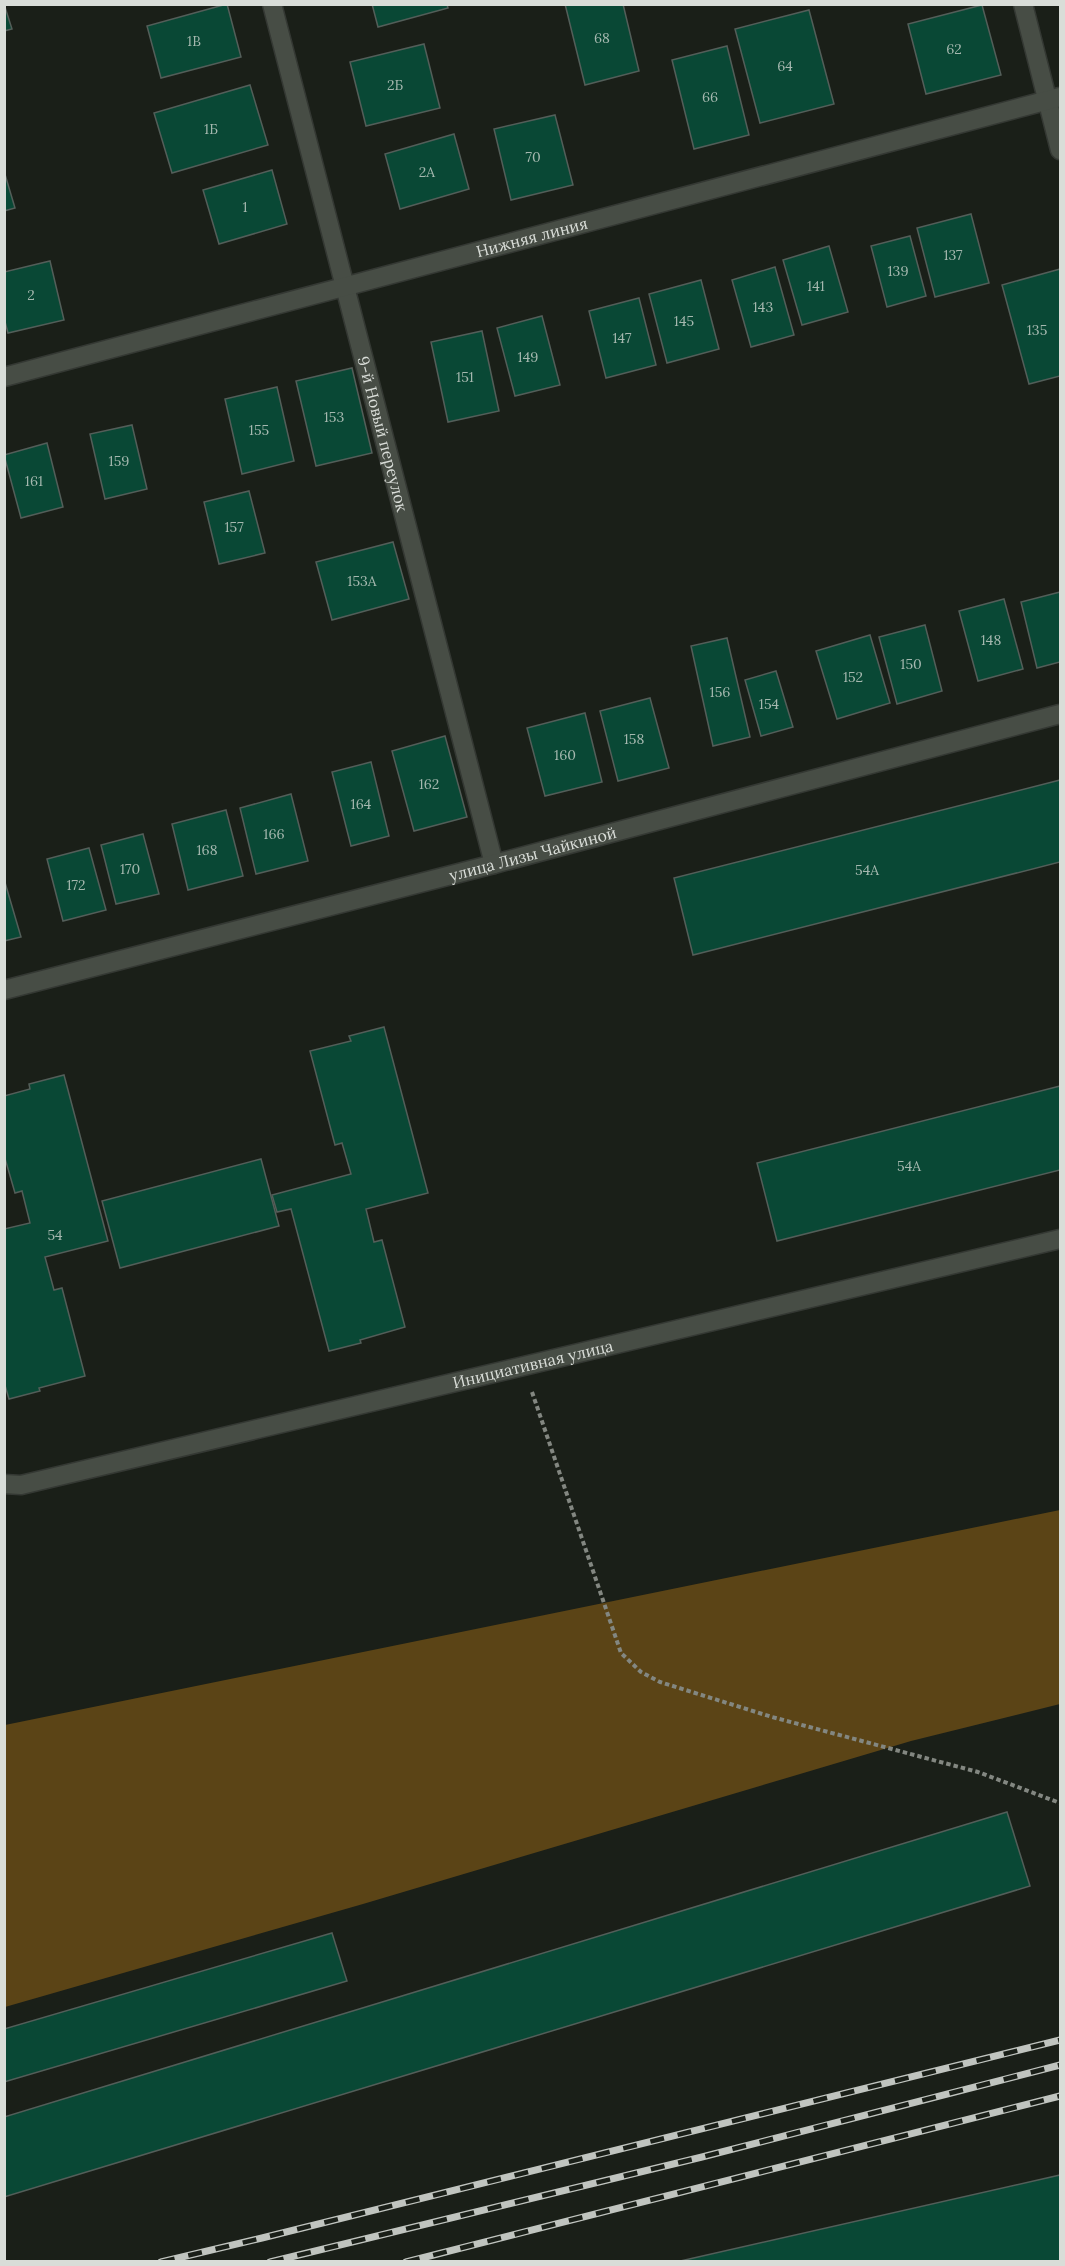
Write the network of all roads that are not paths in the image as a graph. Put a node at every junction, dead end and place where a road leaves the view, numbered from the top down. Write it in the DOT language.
graph roads {
  1 [pos="272,4"];
  2 [pos="1023,4"];
  3 [pos="1054,99"];
  4 [pos="1060,150"];
  5 [pos="345,287"];
  6 [pos="4,377"];
  7 [pos="1060,714"];
  8 [pos="494,864"];
  9 [pos="4,990"];
  10 [pos="1060,1239"];
  11 [pos="4,1484"];
  1 -- 5 [label="street, 9-й Новый переулок"];
  2 -- 3 [label="street"];
  3 -- 4 [label="street"];
  3 -- 5 [label="street, Нижняя линия"];
  5 -- 6 [label="street, Нижняя линия"];
  5 -- 8 [label="street, 9-й Новый переулок"];
  7 -- 8 [label="street, улица Лизы Чайкиной"];
  8 -- 9 [label="street, улица Лизы Чайкиной"];
  10 -- 11 [label="street, Инициативная улица"];
}
